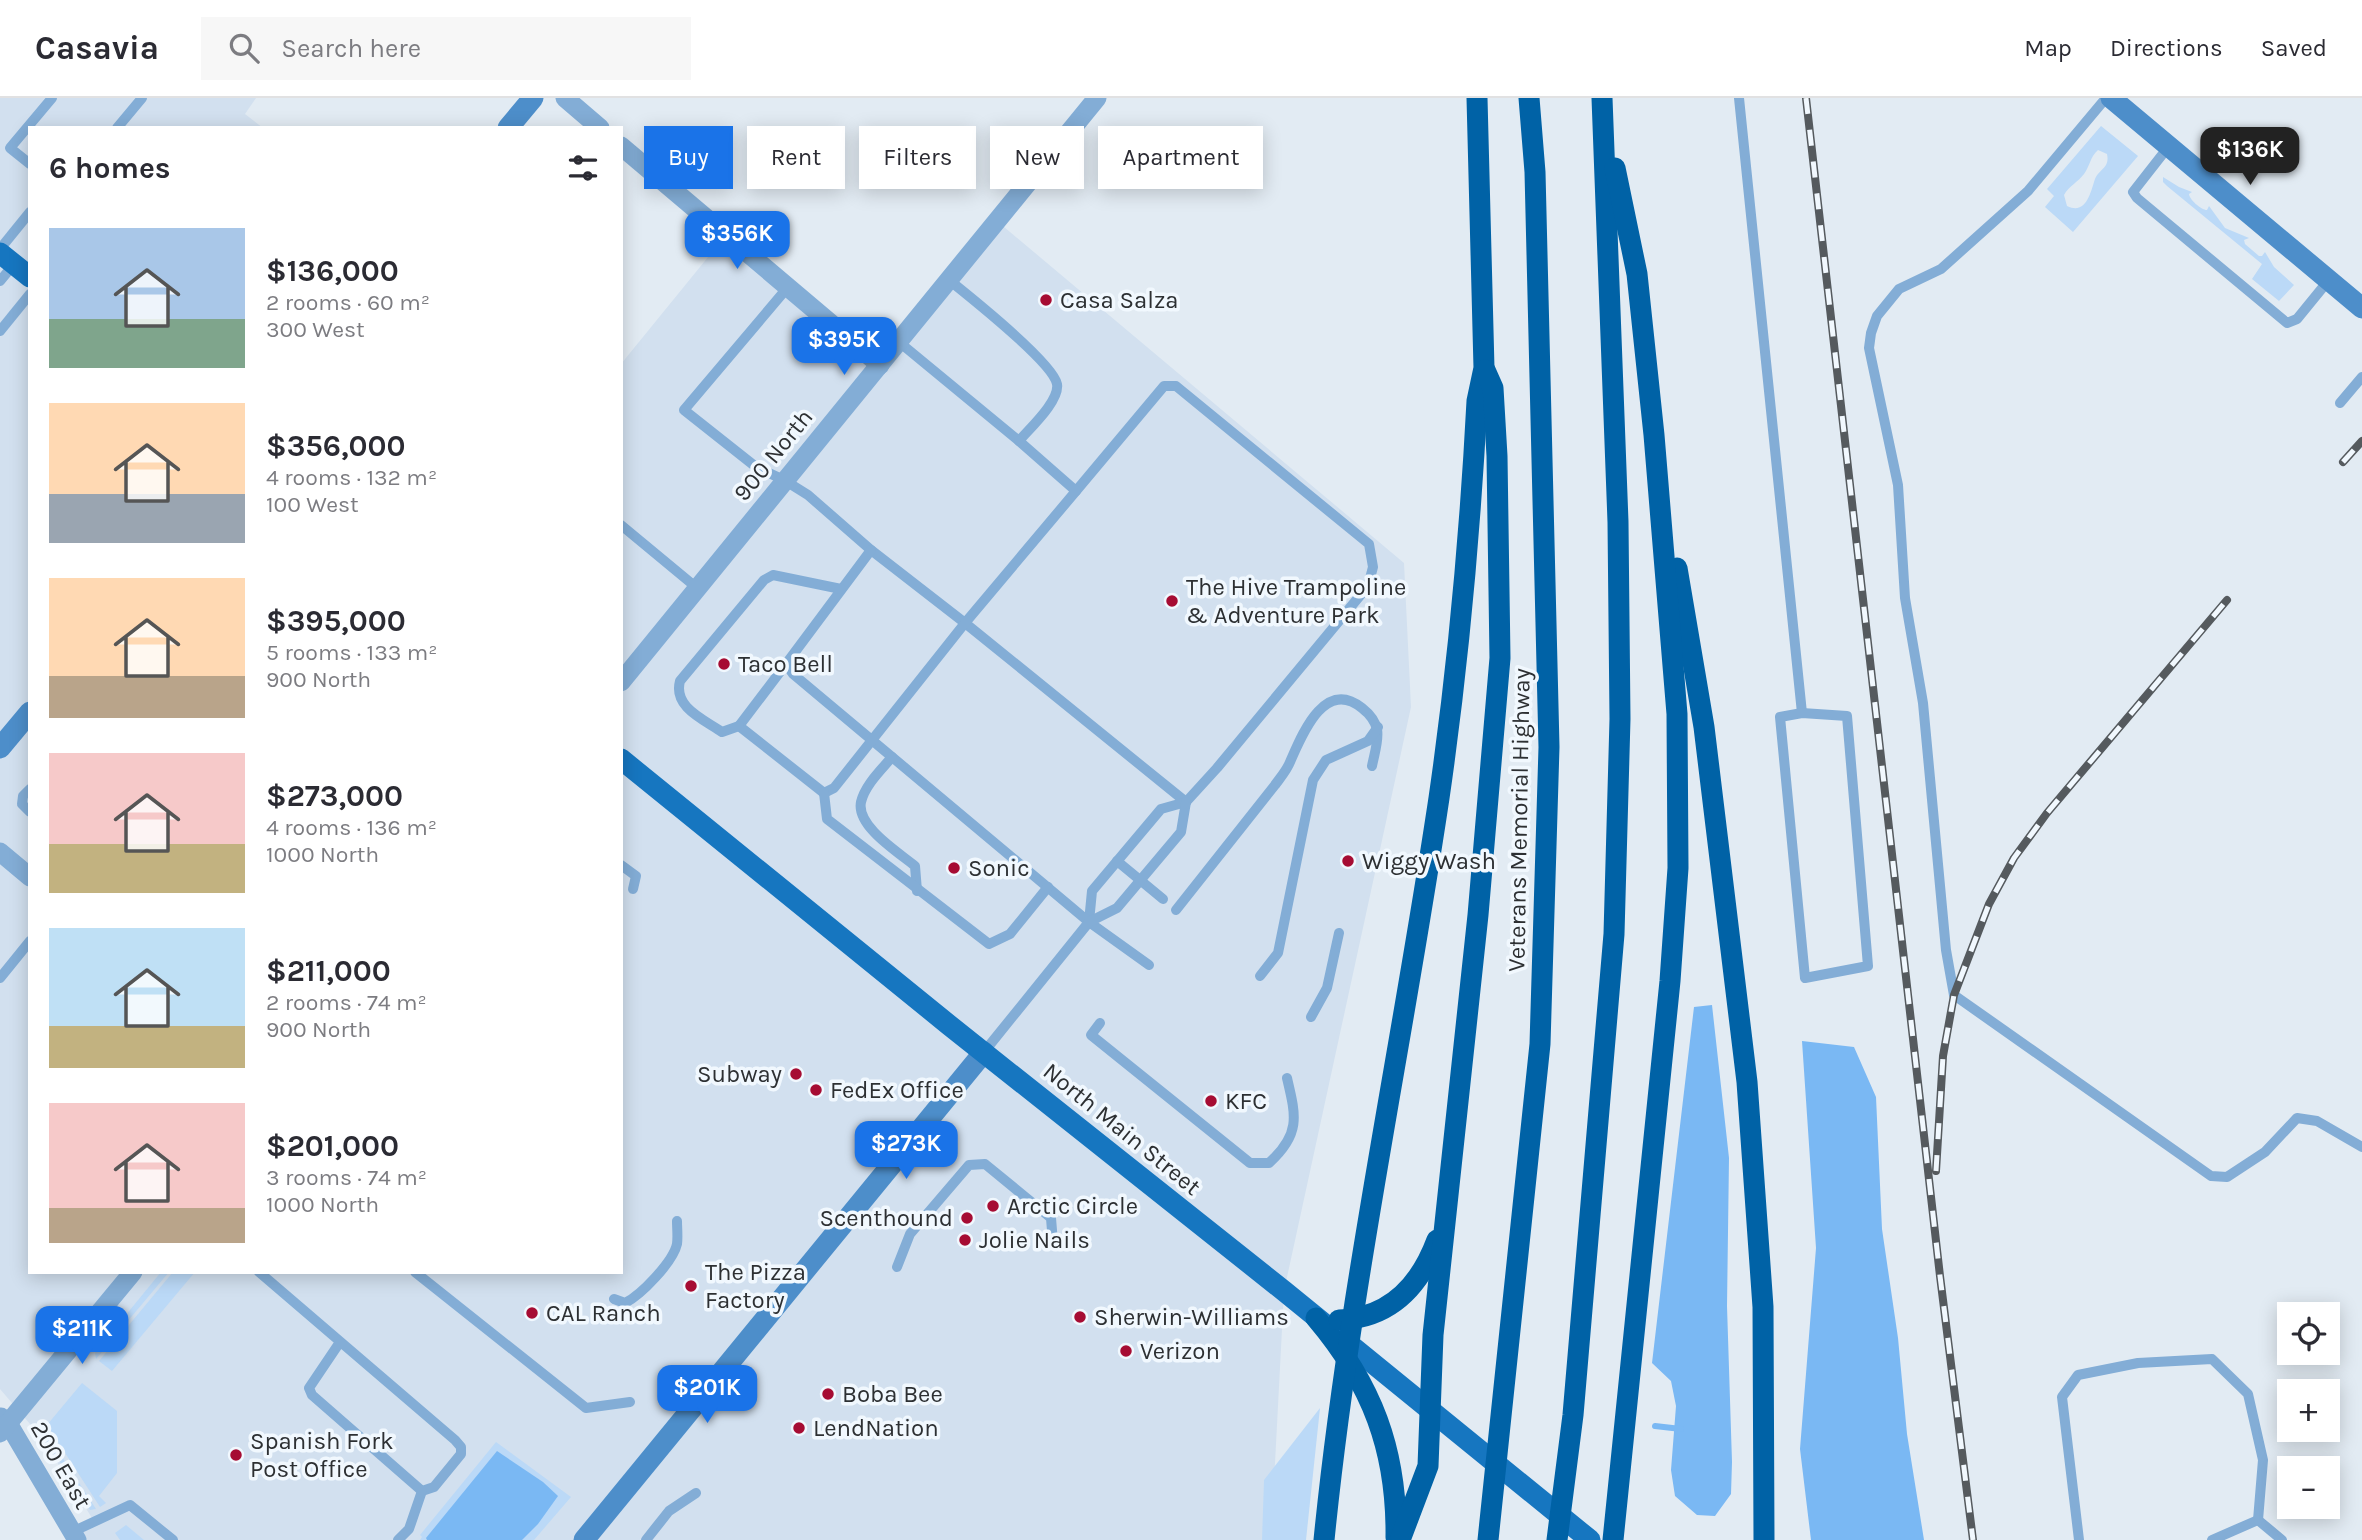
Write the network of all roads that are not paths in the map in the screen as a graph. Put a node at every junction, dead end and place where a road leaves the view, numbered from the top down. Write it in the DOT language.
graph roads {
  1 [pos="52,98"];
  2 [pos="142,98"];
  3 [pos="533,98"];
  4 [pos="565,98"];
  5 [pos="1097,98"];
  6 [pos="1477,98"];
  7 [pos="1529,98"];
  8 [pos="1739,98"];
  9 [pos="2109,98"];
  10 [pos="1603,101"];
  11 [pos="28,126"];
  12 [pos="119,126"];
  13 [pos="510,126"];
  14 [pos="598,126"];
  15 [pos="28,127"];
  16 [pos="2169,146"];
  17 [pos="623,148"];
  18 [pos="28,162"];
  19 [pos="28,217"];
  20 [pos="11,261"];
  21 [pos="949,280"];
  22 [pos="2329,280"];
  23 [pos="0,281"];
  24 [pos="788,287"];
  25 [pos="28,296"];
  26 [pos="2362,308"];
  27 [pos="0,331"];
  28 [pos="899,342"];
  29 [pos="880,365"];
  30 [pos="1485,368"];
  31 [pos="2362,377"];
  32 [pos="2340,402"];
  33 [pos="1654,435"];
  34 [pos="1019,441"];
  35 [pos="784,480"];
  36 [pos="1076,491"];
  37 [pos="623,527"];
  38 [pos="871,550"];
  39 [pos="697,587"];
  40 [pos="841,589"];
  41 [pos="965,623"];
  42 [pos="786,664"];
  43 [pos="623,680"];
  44 [pos="1802,713"];
  45 [pos="28,714"];
  46 [pos="739,726"];
  47 [pos="1378,727"];
  48 [pos="872,741"];
  49 [pos="0,748"];
  50 [pos="892,757"];
  51 [pos="623,761"];
  52 [pos="1372,766"];
  53 [pos="28,791"];
  54 [pos="824,793"];
  55 [pos="1186,802"];
  56 [pos="28,810"];
  57 [pos="0,852"];
  58 [pos="1117,861"];
  59 [pos="623,866"];
  60 [pos="28,873"];
  61 [pos="1140,880"];
  62 [pos="1048,887"];
  63 [pos="633,889"];
  64 [pos="917,891"];
  65 [pos="1163,899"];
  66 [pos="1176,910"];
  67 [pos="1089,922"];
  68 [pos="1339,933"];
  69 [pos="28,943"];
  70 [pos="1149,965"];
  71 [pos="1260,976"];
  72 [pos="0,978"];
  73 [pos="1311,1017"];
  74 [pos="1100,1023"];
  75 [pos="984,1052"];
  76 [pos="1287,1078"];
  77 [pos="2362,1147"];
  78 [pos="1446,1216"];
  79 [pos="677,1221"];
  80 [pos="1053,1243"];
  81 [pos="897,1267"];
  82 [pos="131,1274"];
  83 [pos="261,1274"];
  84 [pos="418,1274"];
  85 [pos="614,1299"];
  86 [pos="1316,1318"];
  87 [pos="340,1342"];
  88 [pos="630,1402"];
  89 [pos="1431,1410"];
  90 [pos="3,1424"];
  91 [pos="1764,1474"];
  92 [pos="422,1491"];
  93 [pos="696,1493"];
  94 [pos="2258,1520"];
  95 [pos="74,1536"];
  96 [pos="173,1540"];
  97 [pos="398,1540"];
  98 [pos="584,1540"];
  99 [pos="646,1540"];
  100 [pos="1324,1540"];
  101 [pos="1398,1540"];
  102 [pos="1488,1540"];
  103 [pos="1558,1540"];
  104 [pos="1590,1540"];
  105 [pos="1612,1540"];
  106 [pos="1765,1540"];
  107 [pos="1780,1540"];
  108 [pos="2078,1540"];
  109 [pos="2212,1540"];
  110 [pos="2281,1540"];
  1 -- 11 [label="lane"];
  2 -- 12 [label="lane"];
  3 -- 13 [label="main road"];
  4 -- 14 [label="street"];
  5 -- 21 [label="street, 900 North"];
  6 -- 30 [label="highway"];
  7 -- 102 [label="highway, Veterans Memorial Highway"];
  8 -- 44 [label="lane"];
  9 -- 16 [label="main road"];
  9 -- 77 [label="lane"];
  10 -- 33 [label="highway"];
  10 -- 103 [label="highway"];
  15 -- 18 [label="lane"];
  16 -- 22 [label="main road"];
  16 -- 22 [label="lane"];
  17 -- 24 [label="street"];
  19 -- 20 [label="lane"];
  20 -- 23 [label="lane"];
  21 -- 28 [label="street, 900 North"];
  21 -- 34 [label="lane"];
  22 -- 26 [label="main road"];
  24 -- 29 [label="street"];
  24 -- 35 [label="lane"];
  25 -- 27 [label="lane"];
  28 -- 29 [label="street, 900 North"];
  28 -- 34 [label="lane"];
  29 -- 35 [label="street, 900 North"];
  30 -- 78 [label="highway"];
  30 -- 100 [label="highway"];
  31 -- 32 [label="lane"];
  33 -- 91 [label="highway"];
  33 -- 105 [label="highway"];
  34 -- 36 [label="lane"];
  35 -- 38 [label="lane"];
  35 -- 39 [label="street, 900 North"];
  36 -- 41 [label="lane"];
  36 -- 55 [label="lane"];
  37 -- 39 [label="lane"];
  38 -- 40 [label="lane"];
  38 -- 41 [label="lane"];
  39 -- 43 [label="street, 900 North"];
  40 -- 42 [label="lane"];
  40 -- 46 [label="lane"];
  41 -- 48 [label="lane"];
  41 -- 55 [label="lane"];
  42 -- 46 [label="lane"];
  42 -- 48 [label="lane"];
  44 -- 44 [label="lane"];
  45 -- 49 [label="main road"];
  46 -- 54 [label="lane"];
  47 -- 52 [label="lane"];
  47 -- 66 [label="lane"];
  47 -- 71 [label="lane"];
  48 -- 50 [label="lane"];
  48 -- 54 [label="lane"];
  50 -- 62 [label="lane"];
  50 -- 64 [label="lane"];
  51 -- 75 [label="main road, North Main Street"];
  53 -- 56 [label="lane"];
  54 -- 64 [label="lane"];
  55 -- 58 [label="lane"];
  55 -- 61 [label="lane"];
  57 -- 60 [label="street"];
  58 -- 61 [label="lane"];
  58 -- 67 [label="lane"];
  59 -- 63 [label="lane"];
  61 -- 65 [label="lane"];
  61 -- 67 [label="lane"];
  62 -- 64 [label="lane"];
  62 -- 67 [label="lane"];
  67 -- 70 [label="lane"];
  67 -- 75 [label="lane"];
  68 -- 73 [label="lane"];
  69 -- 72 [label="lane"];
  74 -- 76 [label="lane"];
  75 -- 86 [label="main road, North Main Street"];
  75 -- 98 [label="main road"];
  78 -- 86 [label="highway"];
  78 -- 89 [label="highway"];
  79 -- 85 [label="lane"];
  80 -- 81 [label="lane"];
  82 -- 90 [label="street"];
  83 -- 87 [label="lane"];
  84 -- 88 [label="lane"];
  86 -- 89 [label="main road, North Main Street"];
  86 -- 101 [label="highway"];
  87 -- 92 [label="lane"];
  87 -- 92 [label="lane"];
  89 -- 101 [label="highway"];
  89 -- 104 [label="main road, North Main Street"];
  90 -- 95 [label="street, 200 East"];
  91 -- 106 [label="highway"];
  91 -- 107 [label="highway"];
  92 -- 97 [label="lane"];
  93 -- 99 [label="lane"];
  94 -- 108 [label="lane"];
  94 -- 109 [label="lane"];
  94 -- 110 [label="lane"];
  95 -- 96 [label="lane"];
}
